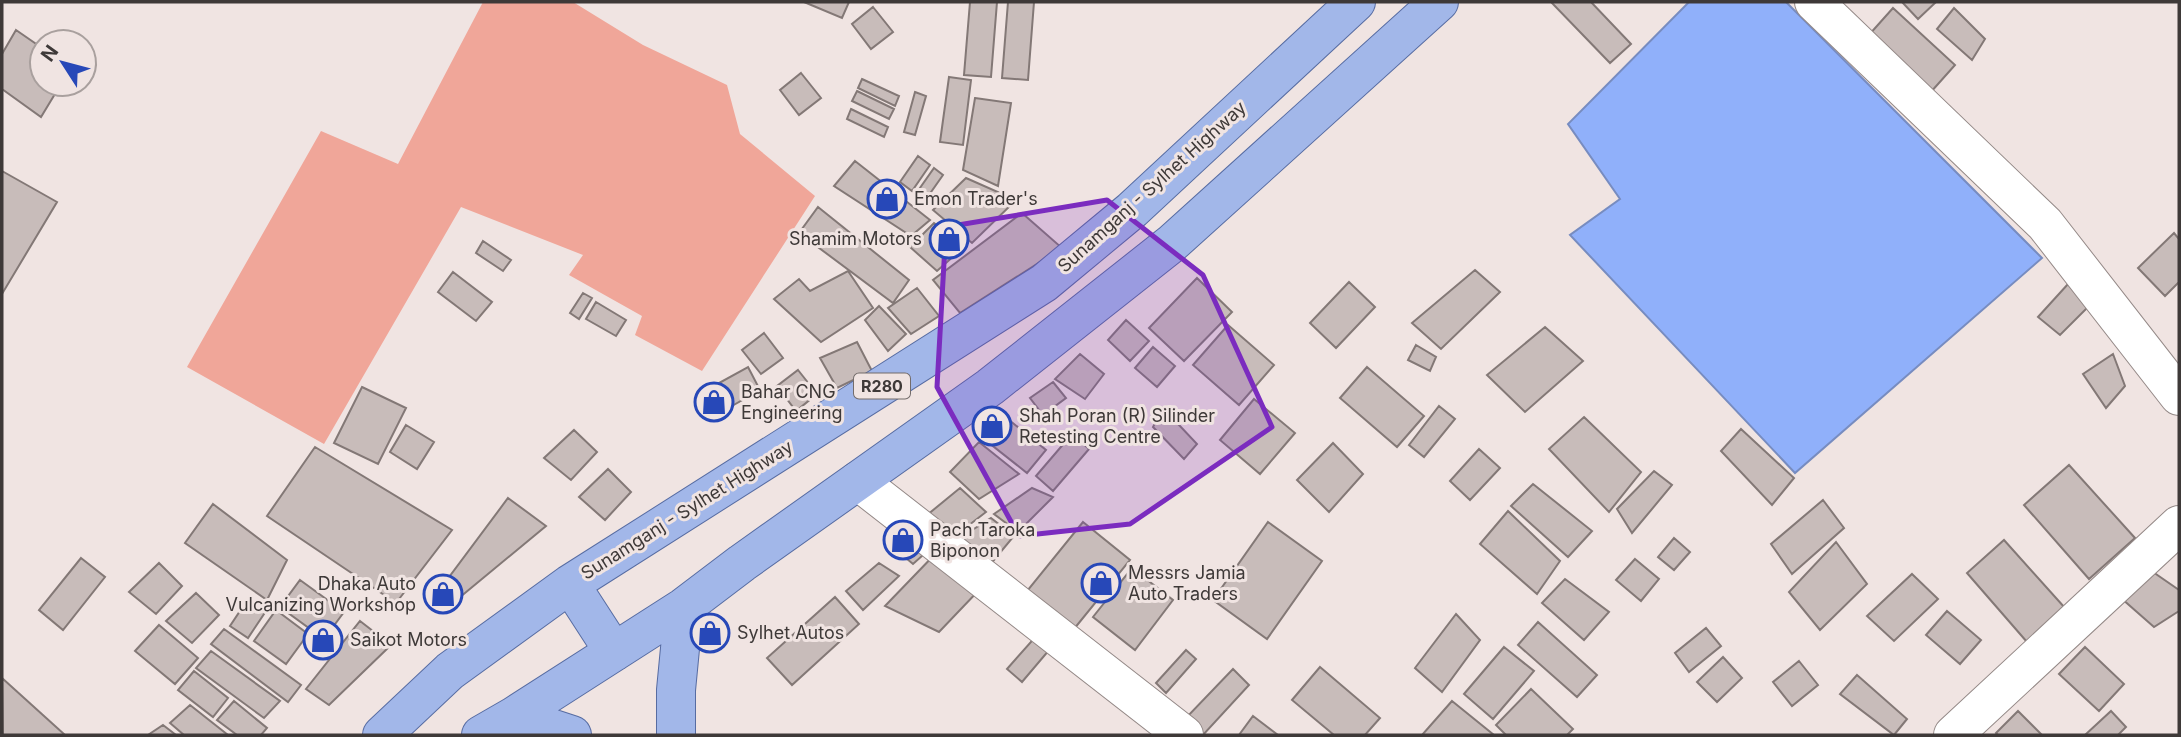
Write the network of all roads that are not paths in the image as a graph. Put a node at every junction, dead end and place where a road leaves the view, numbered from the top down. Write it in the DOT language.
graph roads {
  1 [pos="1356,2"];
  2 [pos="1440,2"];
  3 [pos="1814,2"];
  4 [pos="2179,396"];
  5 [pos="858,481"];
  6 [pos="2179,525"];
  7 [pos="570,584"];
  8 [pos="684,607"];
  9 [pos="614,652"];
  10 [pos="514,716"];
  11 [pos="382,735"];
  12 [pos="481,735"];
  13 [pos="572,735"];
  14 [pos="676,735"];
  15 [pos="1184,735"];
  16 [pos="1953,735"];
  1 -- 7 [label="main road, Sunamganj - Sylhet Highway / R280"];
  2 -- 5 [label="main road"];
  3 -- 4 [label="street"];
  5 -- 8 [label="main road"];
  5 -- 15 [label="street"];
  6 -- 16 [label="street"];
  7 -- 9 [label="main road"];
  7 -- 11 [label="main road, Sunamganj - Sylhet Highway / R280"];
  8 -- 9 [label="main road"];
  8 -- 14 [label="main road"];
  9 -- 10 [label="main road"];
  10 -- 12 [label="main road"];
  10 -- 13 [label="main road"];
}
